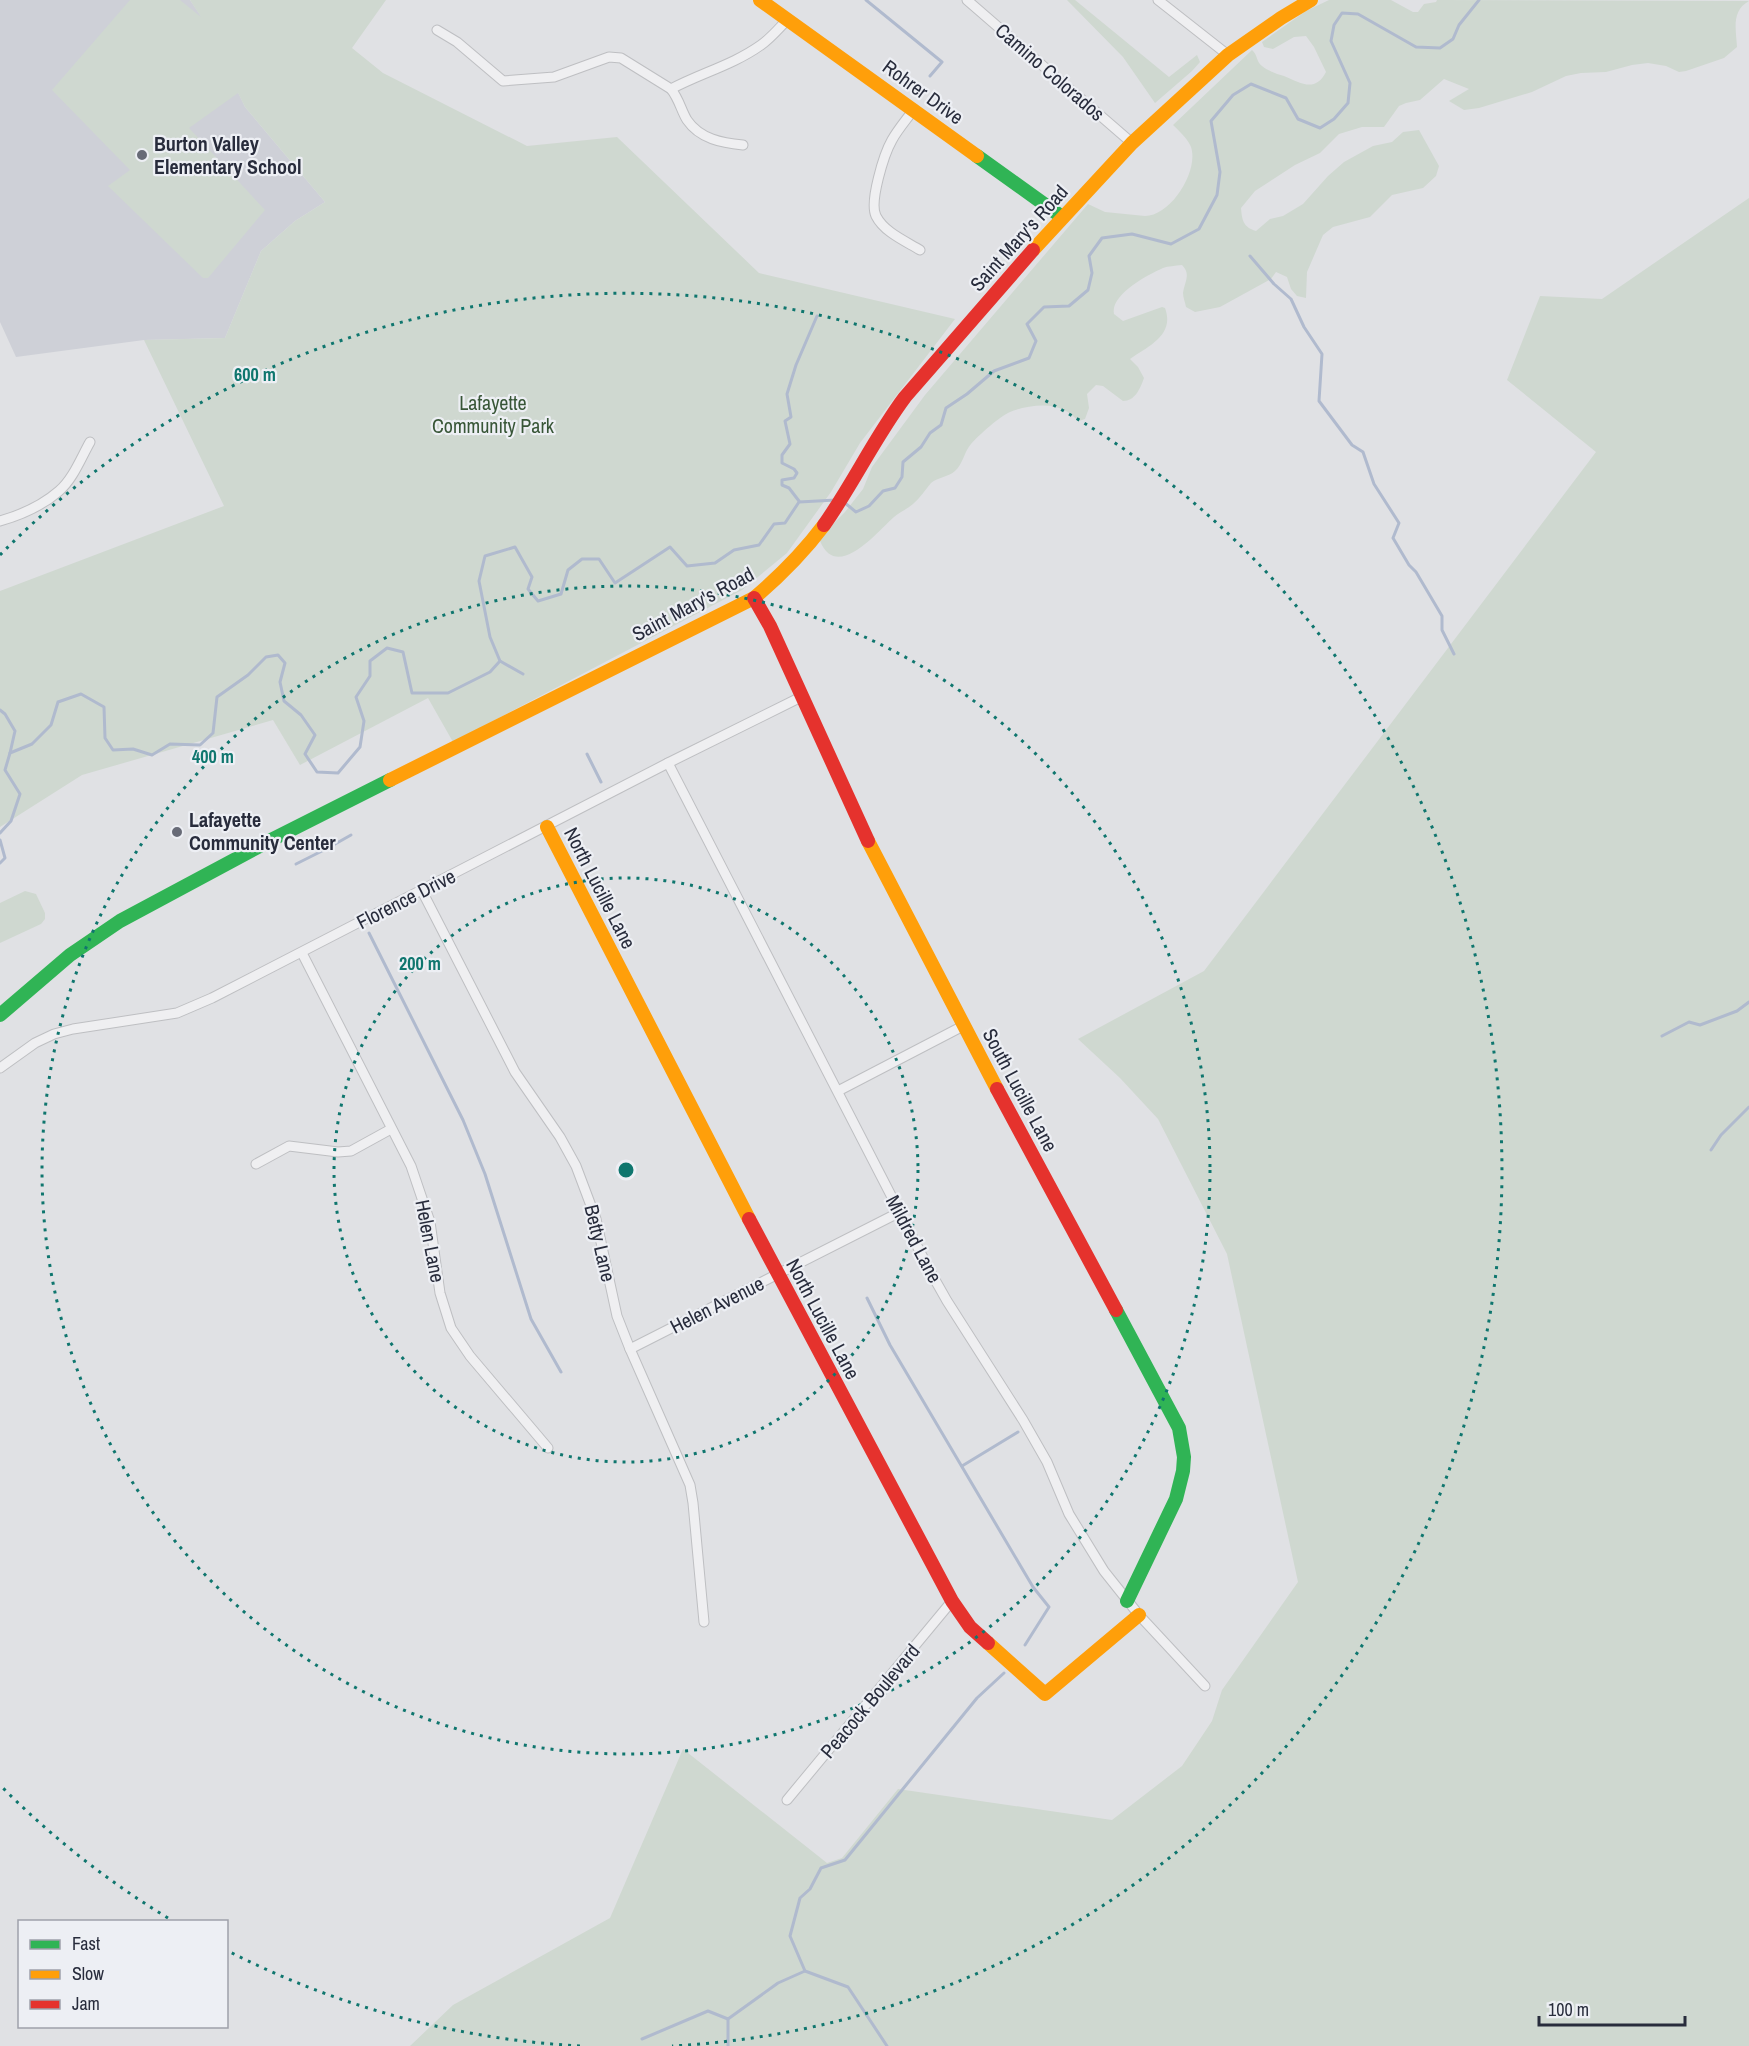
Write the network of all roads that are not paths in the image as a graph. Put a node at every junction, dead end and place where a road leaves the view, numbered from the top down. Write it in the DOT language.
graph roads {
  1 [pos="760,0"];
  2 [pos="967,0"];
  3 [pos="1158,0"];
  4 [pos="1311,0"];
  5 [pos="1170,3"];
  6 [pos="788,19"];
  7 [pos="437,30"];
  8 [pos="1228,55"];
  9 [pos="671,89"];
  10 [pos="914,110"];
  11 [pos="1132,143"];
  12 [pos="743,145"];
  13 [pos="1062,217"];
  14 [pos="920,250"];
  15 [pos="90,442"];
  16 [pos="0,521"];
  17 [pos="754,598"];
  18 [pos="801,697"];
  19 [pos="668,763"];
  20 [pos="547,827"];
  21 [pos="422,891"];
  22 [pos="302,953"];
  23 [pos="0,1015"];
  24 [pos="963,1026"];
  25 [pos="0,1068"];
  26 [pos="838,1092"];
  27 [pos="392,1129"];
  28 [pos="256,1164"];
  29 [pos="900,1212"];
  30 [pos="777,1274"];
  31 [pos="630,1349"];
  32 [pos="548,1448"];
  33 [pos="952,1601"];
  34 [pos="1128,1601"];
  35 [pos="1140,1616"];
  36 [pos="704,1622"];
  37 [pos="1204,1686"];
  38 [pos="788,1800"];
  1 -- 6 [label="street, Rohrer Drive"];
  2 -- 11 [label="street, Camino Colorados"];
  3 -- 5 [label="street"];
  4 -- 8 [label="street, Saint Mary's Road"];
  5 -- 8 [label="street"];
  6 -- 9 [label="street"];
  6 -- 10 [label="street, Rohrer Drive"];
  7 -- 9 [label="street"];
  8 -- 11 [label="street, Saint Mary's Road"];
  9 -- 12 [label="street"];
  10 -- 13 [label="street, Rohrer Drive"];
  10 -- 14 [label="street"];
  11 -- 13 [label="street, Saint Mary's Road"];
  13 -- 17 [label="street, Saint Mary's Road"];
  15 -- 16 [label="street"];
  17 -- 18 [label="street, South Lucille Lane"];
  17 -- 23 [label="street, Saint Mary's Road"];
  18 -- 19 [label="street, Florence Drive"];
  18 -- 24 [label="street, South Lucille Lane"];
  19 -- 20 [label="street, Florence Drive"];
  19 -- 26 [label="street, Mildred Lane"];
  20 -- 21 [label="street, Florence Drive"];
  20 -- 30 [label="street, North Lucille Lane"];
  21 -- 22 [label="street, Florence Drive"];
  21 -- 31 [label="street, Betty Lane"];
  22 -- 25 [label="street, Florence Drive"];
  22 -- 27 [label="street, Helen Lane"];
  24 -- 26 [label="street"];
  24 -- 34 [label="street, South Lucille Lane"];
  26 -- 29 [label="street, Mildred Lane"];
  27 -- 28 [label="street"];
  27 -- 32 [label="street, Helen Lane"];
  29 -- 30 [label="street, Helen Avenue"];
  29 -- 34 [label="street, Mildred Lane"];
  30 -- 31 [label="street, Helen Avenue"];
  30 -- 33 [label="street, North Lucille Lane"];
  31 -- 36 [label="street, Betty Lane"];
  33 -- 35 [label="street, North Lucille Lane"];
  33 -- 38 [label="street, Peacock Boulevard"];
  34 -- 35 [label="street, Mildred Lane"];
  35 -- 37 [label="street, Mildred Lane"];
}
